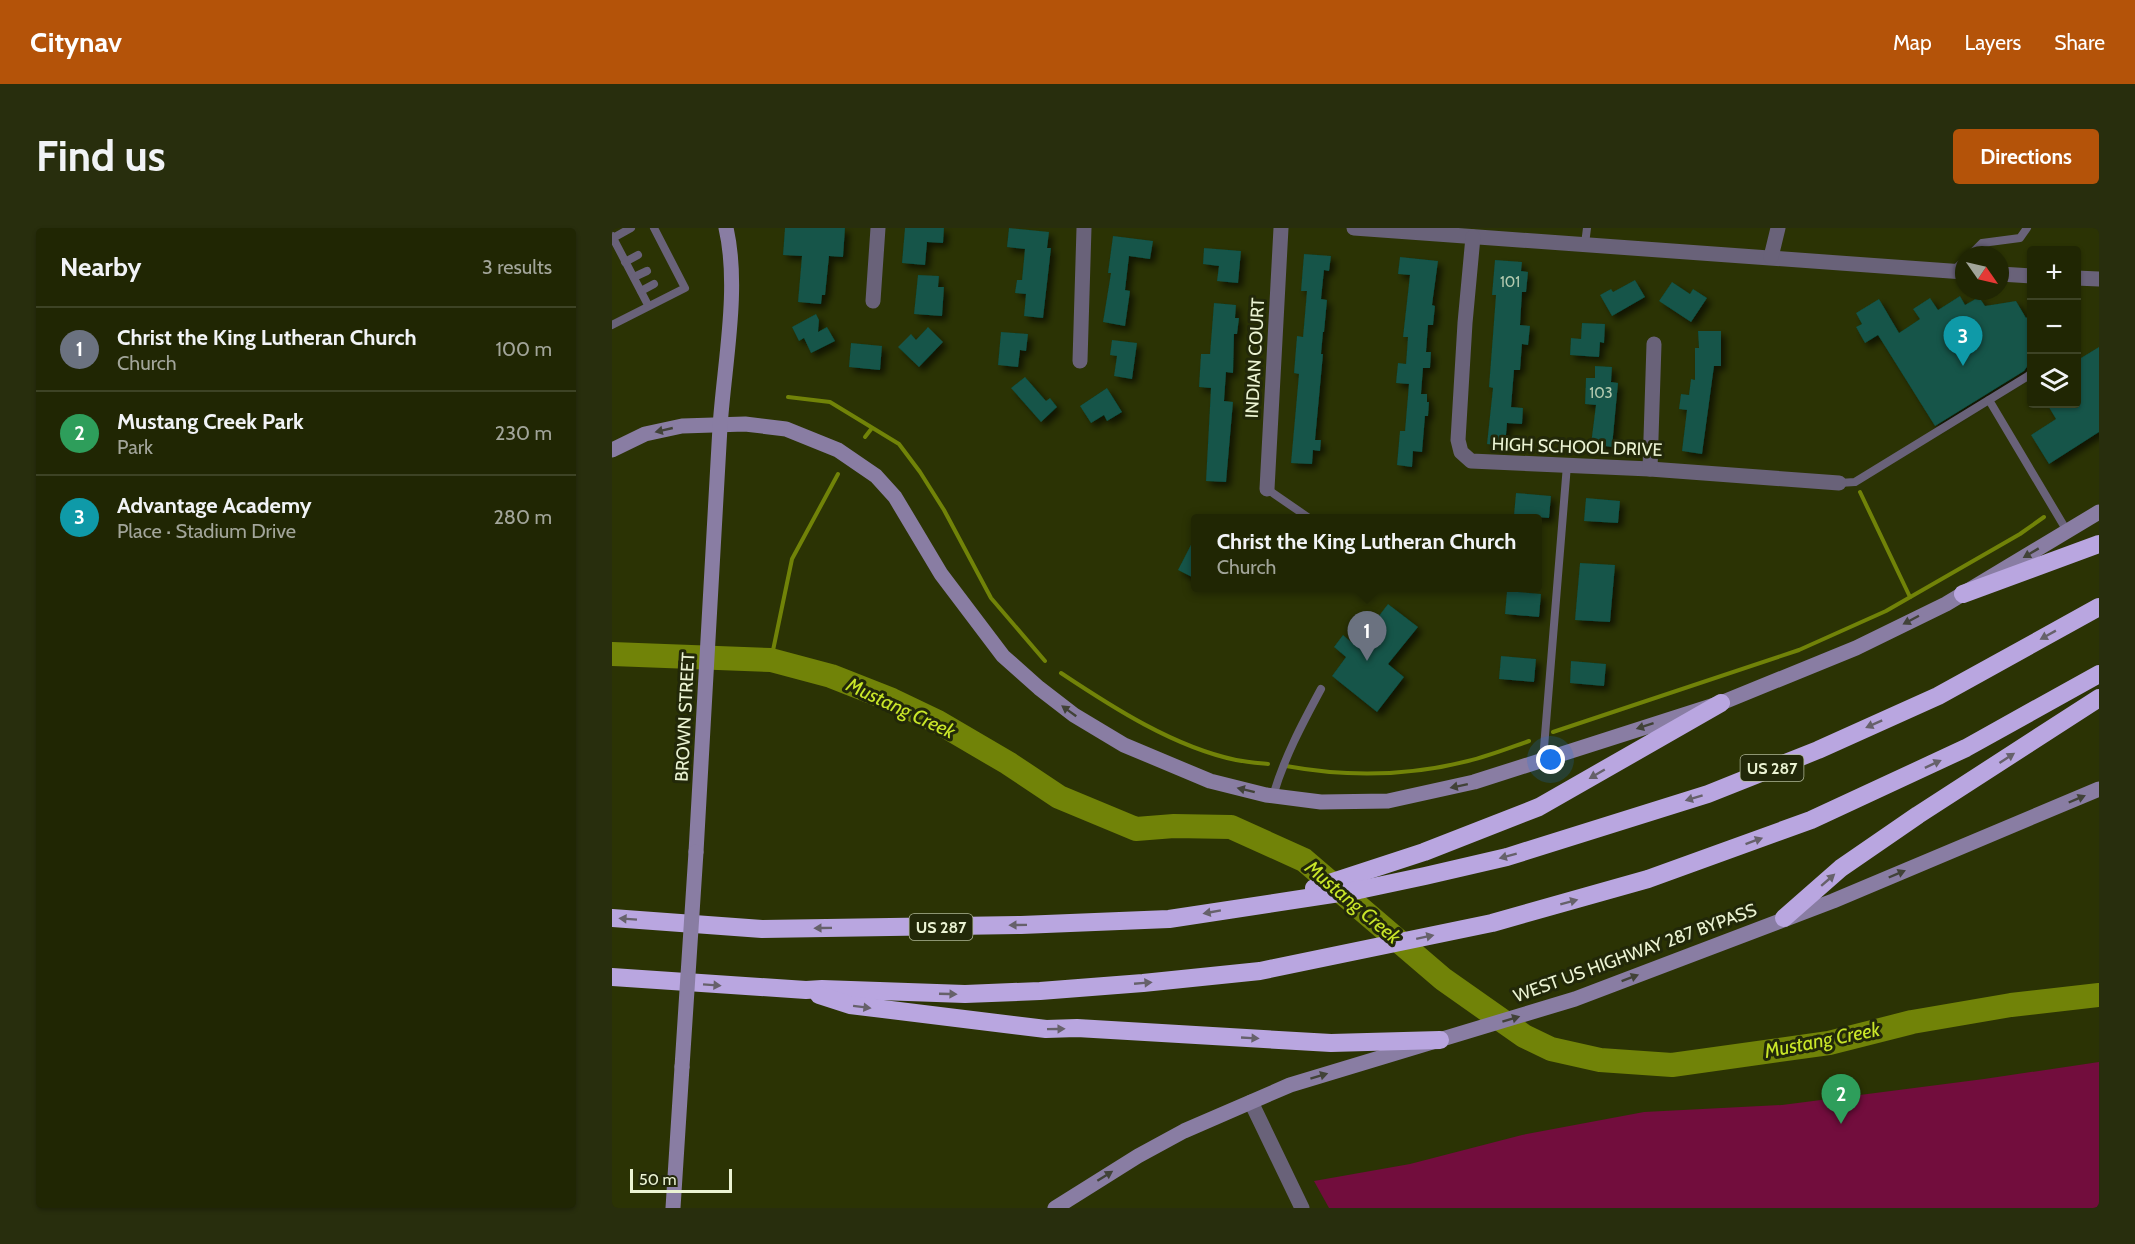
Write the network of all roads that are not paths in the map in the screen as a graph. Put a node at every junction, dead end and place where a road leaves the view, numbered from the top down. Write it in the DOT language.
graph roads {
  1 [pos="631,228"];
  2 [pos="654,228"];
  3 [pos="726,228"];
  4 [pos="878,228"];
  5 [pos="1084,228"];
  6 [pos="1281,228"];
  7 [pos="1354,228"];
  8 [pos="1587,228"];
  9 [pos="1778,228"];
  10 [pos="2027,228"];
  11 [pos="613,237"];
  12 [pos="1473,237"];
  13 [pos="1585,244"];
  14 [pos="1979,246"];
  15 [pos="638,255"];
  16 [pos="1771,257"];
  17 [pos="625,262"];
  18 [pos="1955,268"];
  19 [pos="646,271"];
  20 [pos="2009,275"];
  21 [pos="2027,276"];
  22 [pos="634,277"];
  23 [pos="2097,277"];
  24 [pos="2081,278"];
  25 [pos="654,284"];
  26 [pos="641,291"];
  27 [pos="873,301"];
  28 [pos="648,305"];
  29 [pos="612,326"];
  30 [pos="1654,344"];
  31 [pos="1080,361"];
  32 [pos="2027,377"];
  33 [pos="1989,400"];
  34 [pos="720,424"];
  35 [pos="612,450"];
  36 [pos="1567,465"];
  37 [pos="1650,469"];
  38 [pos="1839,483"];
  39 [pos="1268,489"];
  40 [pos="2099,512"];
  41 [pos="1302,514"];
  42 [pos="2067,531"];
  43 [pos="2099,544"];
  44 [pos="1963,594"];
  45 [pos="2099,607"];
  46 [pos="2099,674"];
  47 [pos="1321,689"];
  48 [pos="2099,699"];
  49 [pos="1721,704"];
  50 [pos="1543,760"];
  51 [pos="2099,789"];
  52 [pos="1273,796"];
  53 [pos="1270,902"];
  54 [pos="612,918"];
  55 [pos="1784,918"];
  56 [pos="612,977"];
  57 [pos="806,990"];
  58 [pos="1447,1038"];
  59 [pos="1251,1102"];
  60 [pos="674,1208"];
  61 [pos="1055,1208"];
  62 [pos="1302,1208"];
  1 -- 11 [label="lane"];
  2 -- 28 [label="lane"];
  3 -- 34 [label="main road, BROWN STREET"];
  4 -- 27 [label="street"];
  5 -- 31 [label="street"];
  6 -- 39 [label="street, INDIAN COURT"];
  7 -- 12 [label="street"];
  8 -- 13 [label="lane"];
  9 -- 16 [label="street"];
  10 -- 14 [label="lane"];
  11 -- 17 [label="lane"];
  12 -- 13 [label="street"];
  12 -- 36 [label="street, HIGH SCHOOL DRIVE"];
  13 -- 16 [label="street"];
  15 -- 17 [label="lane"];
  16 -- 18 [label="street"];
  17 -- 22 [label="lane"];
  19 -- 22 [label="lane"];
  20 -- 21 [label="street"];
  22 -- 26 [label="lane"];
  23 -- 24 [label="street"];
  25 -- 26 [label="lane"];
  26 -- 28 [label="lane"];
  28 -- 29 [label="lane"];
  30 -- 37 [label="street"];
  32 -- 33 [label="lane"];
  33 -- 38 [label="lane"];
  33 -- 42 [label="lane"];
  34 -- 35 [label="main road, one-way"];
  52 -- 34 [label="main road, one-way"];
  34 -- 60 [label="main road, BROWN STREET, bridge"];
  36 -- 37 [label="street, HIGH SCHOOL DRIVE"];
  36 -- 50 [label="lane"];
  37 -- 38 [label="street, HIGH SCHOOL DRIVE"];
  39 -- 41 [label="lane"];
  40 -- 42 [label="main road"];
  42 -- 44 [label="main road, one-way"];
  43 -- 44 [label="highway"];
  44 -- 49 [label="main road, one-way"];
  45 -- 53 [label="highway, US 287, one-way"];
  57 -- 46 [label="highway, one-way"];
  47 -- 52 [label="lane"];
  55 -- 48 [label="highway, one-way"];
  49 -- 50 [label="main road, one-way"];
  49 -- 53 [label="highway, one-way"];
  50 -- 52 [label="main road, one-way"];
  55 -- 51 [label="main road, WEST US HIGHWAY 287 BYPASS, one-way"];
  53 -- 54 [label="highway, US 287, one-way"];
  58 -- 55 [label="main road, WEST US HIGHWAY 287 BYPASS, one-way"];
  56 -- 57 [label="highway, one-way"];
  57 -- 58 [label="highway, one-way"];
  59 -- 58 [label="main road, WEST US HIGHWAY 287 BYPASS, one-way"];
  61 -- 59 [label="main road, WEST US HIGHWAY 287 BYPASS, one-way"];
  59 -- 62 [label="street"];
}
